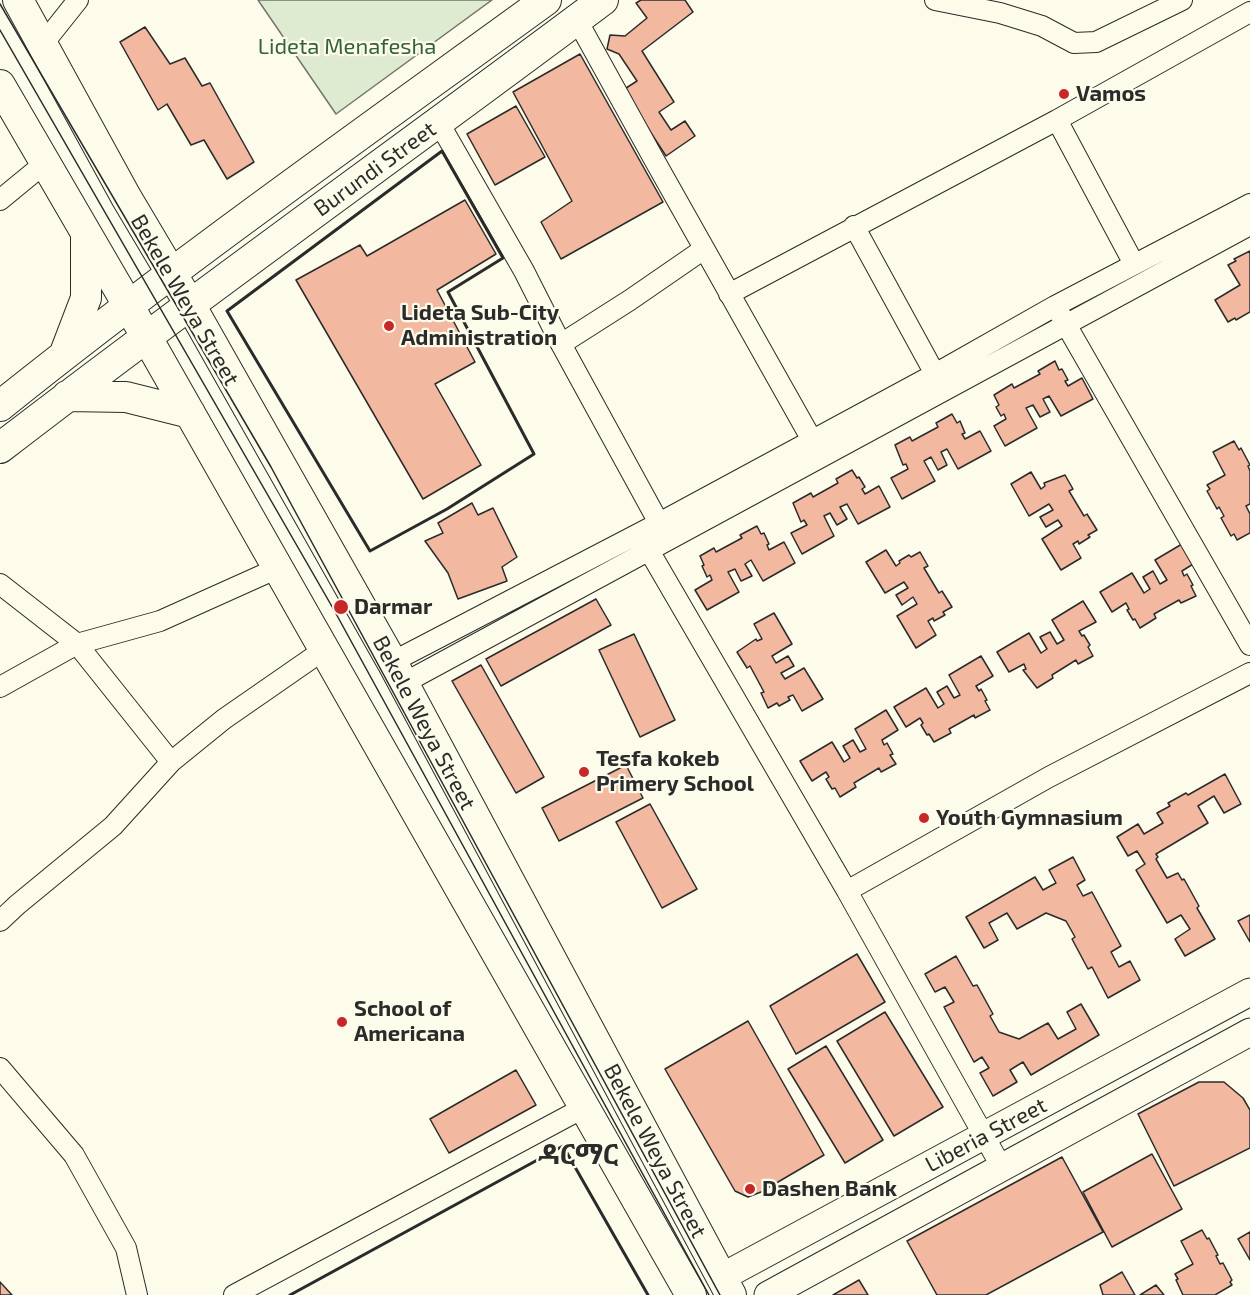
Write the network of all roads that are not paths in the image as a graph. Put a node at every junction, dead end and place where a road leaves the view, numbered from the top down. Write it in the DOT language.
graph roads {
  1 [pos="18,0"];
  2 [pos="78,0"];
  3 [pos="546,0"];
  4 [pos="603,0"];
  5 [pos="935,0"];
  6 [pos="1182,0"];
  7 [pos="1250,12"];
  8 [pos="577,20"];
  9 [pos="44,44"];
  10 [pos="0,85"];
  11 [pos="1058,120"];
  12 [pos="439,123"];
  13 [pos="45,163"];
  14 [pos="0,200"];
  15 [pos="1250,204"];
  16 [pos="1250,225"];
  17 [pos="854,226"];
  18 [pos="86,233"];
  19 [pos="704,249"];
  20 [pos="1134,264"];
  21 [pos="172,274"];
  22 [pos="729,294"];
  23 [pos="189,303"];
  24 [pos="128,306"];
  25 [pos="1055,306"];
  26 [pos="1067,325"];
  27 [pos="146,336"];
  28 [pos="561,344"];
  29 [pos="65,353"];
  30 [pos="935,374"];
  31 [pos="68,396"];
  32 [pos="0,406"];
  33 [pos="190,413"];
  34 [pos="812,440"];
  35 [pos="0,448"];
  36 [pos="659,523"];
  37 [pos="639,533"];
  38 [pos="650,552"];
  39 [pos="278,568"];
  40 [pos="0,584"];
  41 [pos="77,644"];
  42 [pos="1250,645"];
  43 [pos="325,650"];
  44 [pos="398,673"];
  45 [pos="1250,673"];
  46 [pos="0,687"];
  47 [pos="171,762"];
  48 [pos="847,891"];
  49 [pos="0,921"];
  50 [pos="1250,992"];
  51 [pos="1248,1037"];
  52 [pos="2,1074"];
  53 [pos="585,1107"];
  54 [pos="984,1137"];
  55 [pos="616,1160"];
  56 [pos="1002,1168"];
  57 [pos="726,1286"];
  58 [pos="137,1295"];
  59 [pos="234,1295"];
  60 [pos="675,1295"];
  61 [pos="691,1295"];
  62 [pos="768,1295"];
  1 -- 9 [label="main road, Bekele Weya Street"];
  2 -- 9 [label="street"];
  3 -- 21 [label="main road, Burundi Street"];
  4 -- 8 [label="main road, Burundi Street"];
  5 -- 6 [label="street"];
  7 -- 11 [label="street"];
  8 -- 12 [label="main road, Burundi Street"];
  8 -- 19 [label="street"];
  9 -- 21 [label="main road, Bekele Weya Street"];
  10 -- 13 [label="main road, Bekele Weya Street"];
  11 -- 17 [label="street"];
  11 -- 20 [label="street"];
  12 -- 23 [label="main road, Burundi Street"];
  12 -- 28 [label="street"];
  13 -- 14 [label="street"];
  13 -- 18 [label="main road, Bekele Weya Street"];
  15 -- 20 [label="street"];
  16 -- 26 [label="street"];
  17 -- 22 [label="street"];
  17 -- 30 [label="street"];
  18 -- 24 [label="main road, Bekele Weya Street"];
  18 -- 29 [label="main road"];
  19 -- 22 [label="street"];
  19 -- 28 [label="street"];
  20 -- 25 [label="street"];
  21 -- 23 [label="main road, Bekele Weya Street"];
  21 -- 24 [label="main road, Burundi Street"];
  22 -- 34 [label="street"];
  23 -- 27 [label="main road, Burundi Street"];
  23 -- 44 [label="main road, Bekele Weya Street"];
  24 -- 27 [label="main road, Bekele Weya Street"];
  24 -- 29 [label="main road, Burundi Street"];
  25 -- 26 [label="street"];
  25 -- 30 [label="street"];
  26 -- 38 [label="street"];
  26 -- 42 [label="street"];
  27 -- 31 [label="main road, Burundi Street"];
  27 -- 33 [label="main road, Bekele Weya Street"];
  28 -- 36 [label="street"];
  29 -- 32 [label="main road, Burundi Street"];
  30 -- 34 [label="street"];
  31 -- 33 [label="main road"];
  31 -- 35 [label="main road, Burundi Street"];
  33 -- 39 [label="main road, Bekele Weya Street"];
  34 -- 36 [label="street"];
  36 -- 37 [label="street"];
  37 -- 38 [label="street"];
  37 -- 44 [label="street"];
  38 -- 44 [label="street"];
  38 -- 48 [label="street"];
  39 -- 41 [label="street"];
  39 -- 43 [label="main road, Bekele Weya Street"];
  40 -- 41 [label="street"];
  41 -- 46 [label="street"];
  41 -- 47 [label="street"];
  43 -- 47 [label="street"];
  43 -- 53 [label="main road, Bekele Weya Street"];
  44 -- 57 [label="main road, Bekele Weya Street"];
  45 -- 48 [label="street"];
  47 -- 49 [label="street"];
  48 -- 54 [label="street"];
  50 -- 54 [label="street, Liberia Street"];
  51 -- 56 [label="street, Liberia Street"];
  52 -- 58 [label="street"];
  53 -- 55 [label="main road, Bekele Weya Street"];
  53 -- 59 [label="street"];
  54 -- 56 [label="street"];
  54 -- 57 [label="street, Liberia Street"];
  55 -- 60 [label="main road"];
  55 -- 61 [label="main road, Bekele Weya Street"];
  56 -- 62 [label="street, Liberia Street"];
}
